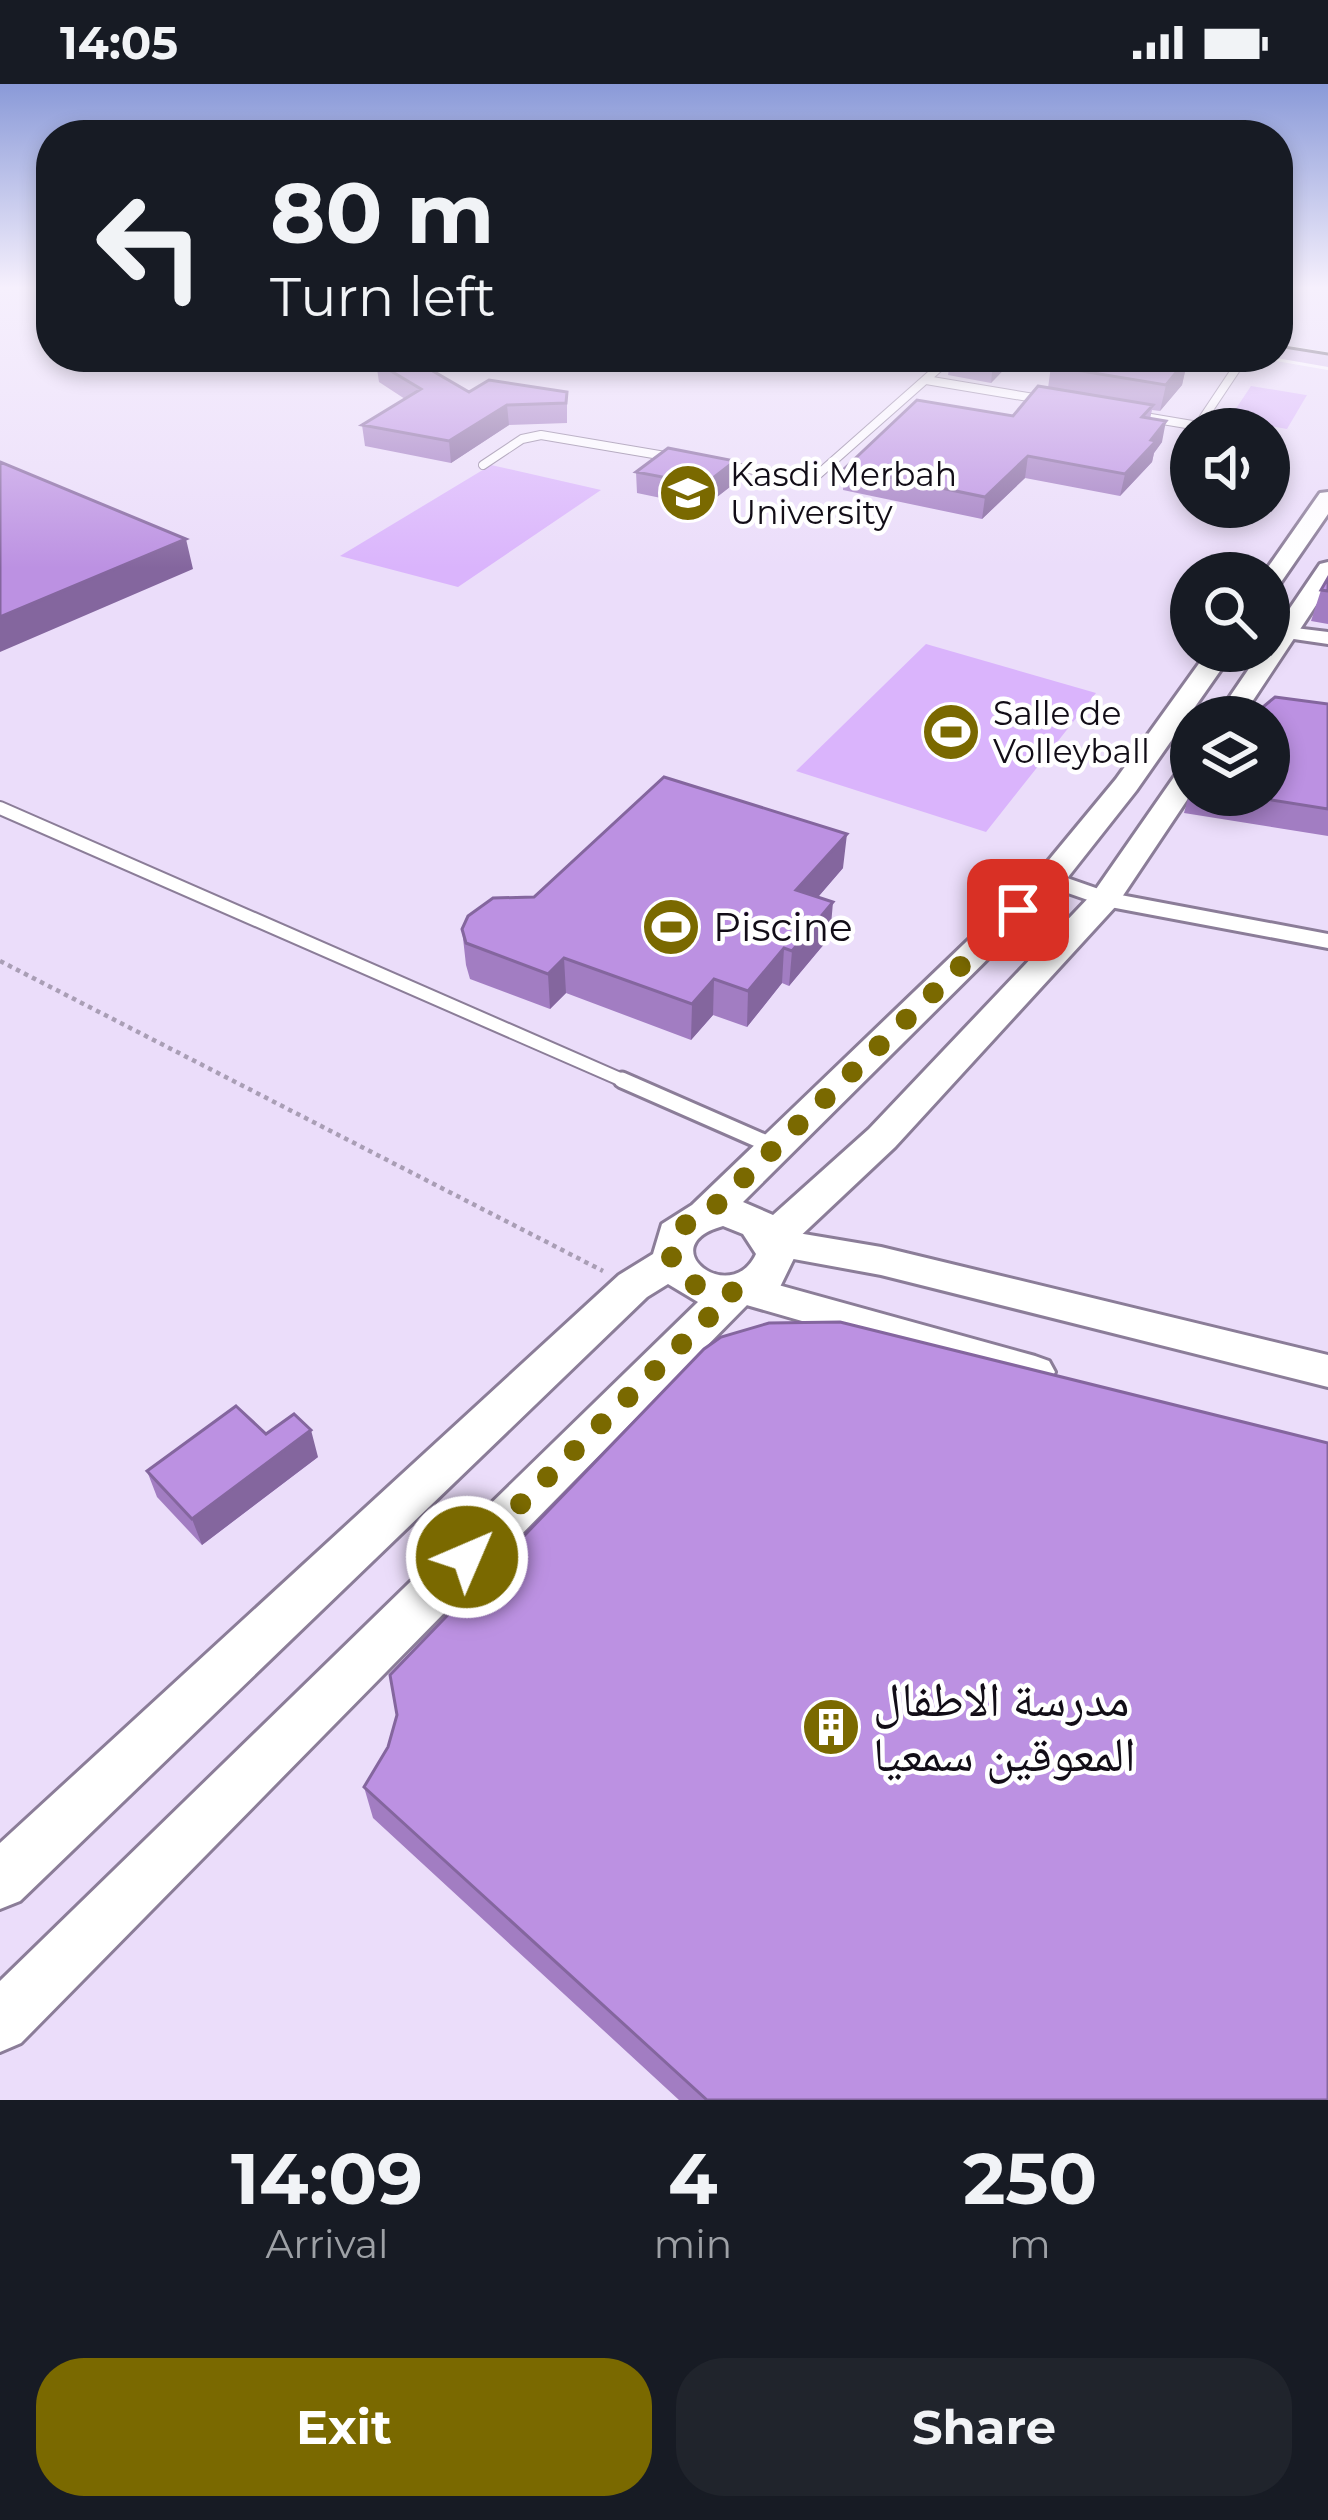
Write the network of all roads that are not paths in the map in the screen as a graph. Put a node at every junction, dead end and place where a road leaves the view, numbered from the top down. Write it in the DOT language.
graph roads {
  1 [pos="926,380"];
  2 [pos="1229,380"];
  3 [pos="1062,403"];
  4 [pos="1210,408"];
  5 [pos="1130,414"];
  6 [pos="1170,421"];
  7 [pos="682,459"];
  8 [pos="704,463"];
  9 [pos="483,465"];
  10 [pos="1328,498"];
  11 [pos="1290,553"];
  12 [pos="1328,569"];
  13 [pos="1290,628"];
  14 [pos="1290,633"];
  15 [pos="1328,638"];
  16 [pos="1207,672"];
  17 [pos="1170,804"];
  18 [pos="0,808"];
  19 [pos="1049,879"];
  20 [pos="1105,899"];
  21 [pos="1328,941"];
  22 [pos="775,1147"];
  23 [pos="707,1214"];
  24 [pos="773,1241"];
  25 [pos="652,1274"];
  26 [pos="738,1291"];
  27 [pos="1328,1371"];
  28 [pos="1080,1384"];
  29 [pos="0,1881"];
  30 [pos="0,2022"];
  1 -- 3 [label="lane"];
  1 -- 8 [label="lane"];
  2 -- 4 [label="lane"];
  5 -- 6 [label="lane"];
  7 -- 9 [label="lane"];
  10 -- 11 [label="main road"];
  12 -- 13 [label="main road"];
  14 -- 15 [label="street"];
  16 -- 19 [label="main road"];
  17 -- 20 [label="main road"];
  18 -- 22 [label="lane"];
  19 -- 20 [label="street"];
  19 -- 22 [label="main road"];
  20 -- 21 [label="street"];
  20 -- 24 [label="main road"];
  22 -- 23 [label="main road"];
  23 -- 24 [label="main road"];
  23 -- 25 [label="main road"];
  24 -- 26 [label="main road"];
  24 -- 27 [label="street"];
  25 -- 26 [label="main road"];
  25 -- 29 [label="main road"];
  26 -- 28 [label="street"];
  26 -- 30 [label="main road"];
}
